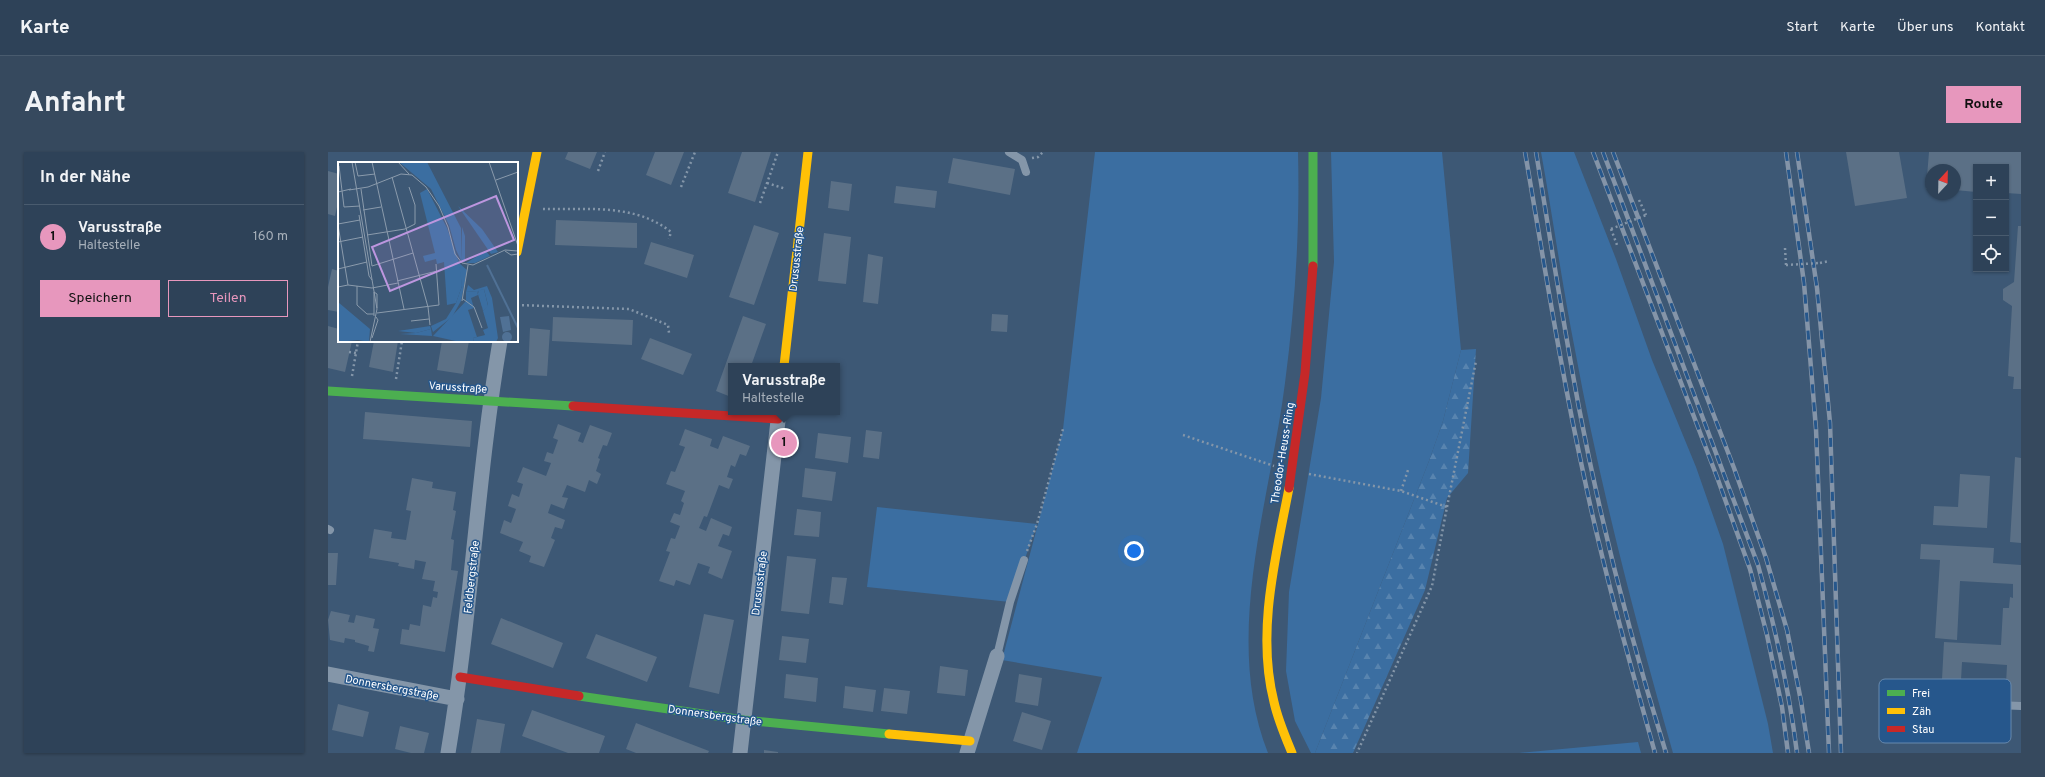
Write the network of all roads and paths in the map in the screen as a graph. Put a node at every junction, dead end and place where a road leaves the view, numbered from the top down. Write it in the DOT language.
graph roads {
  1 [pos="537,152"];
  2 [pos="605,152"];
  3 [pos="695,152"];
  4 [pos="778,152"];
  5 [pos="808,152"];
  6 [pos="1009,152"];
  7 [pos="1313,152"];
  8 [pos="598,171"];
  9 [pos="1026,172"];
  10 [pos="681,187"];
  11 [pos="1639,200"];
  12 [pos="760,203"];
  13 [pos="526,209"];
  14 [pos="669,239"];
  15 [pos="1617,245"];
  16 [pos="518,247"];
  17 [pos="1785,248"];
  18 [pos="1829,261"];
  19 [pos="518,305"];
  20 [pos="670,333"];
  21 [pos="358,342"];
  22 [pos="402,342"];
  23 [pos="500,342"];
  24 [pos="349,352"];
  25 [pos="356,353"];
  26 [pos="1476,362"];
  27 [pos="784,363"];
  28 [pos="328,391"];
  29 [pos="349,392"];
  30 [pos="393,395"];
  31 [pos="490,401"];
  32 [pos="728,413"];
  33 [pos="778,415"];
  34 [pos="1063,429"];
  35 [pos="1183,435"];
  36 [pos="1274,466"];
  37 [pos="1408,470"];
  38 [pos="1308,474"];
  39 [pos="1400,491"];
  40 [pos="1447,507"];
  41 [pos="1024,560"];
  42 [pos="997,656"];
  43 [pos="328,674"];
  44 [pos="460,677"];
  45 [pos="457,699"];
  46 [pos="2011,706"];
  47 [pos="2021,706"];
  48 [pos="744,720"];
  49 [pos="969,747"];
  50 [pos="448,753"];
  51 [pos="740,753"];
  52 [pos="1292,753"];
  53 [pos="1357,753"];
  1 -- 13 [label="street"];
  2 -- 8 [label="path"];
  3 -- 10 [label="path"];
  4 -- 12 [label="path"];
  5 -- 27 [label="street, Drususstraße"];
  6 -- 9 [label="lane"];
  7 -- 52 [label="street, Theodor-Heuss-Ring"];
  11 -- 15 [label="path, bridge"];
  13 -- 14 [label="path"];
  13 -- 16 [label="street"];
  17 -- 18 [label="path, bridge"];
  19 -- 20 [label="path"];
  21 -- 25 [label="path"];
  22 -- 30 [label="path"];
  23 -- 31 [label="street, Feldbergstraße"];
  24 -- 25 [label="path"];
  25 -- 29 [label="path"];
  26 -- 40 [label="path"];
  28 -- 29 [label="street, Varusstraße"];
  29 -- 30 [label="street, Varusstraße"];
  30 -- 31 [label="street, Varusstraße"];
  31 -- 32 [label="street, Varusstraße"];
  31 -- 44 [label="street, Feldbergstraße"];
  33 -- 48 [label="street, Drususstraße"];
  34 -- 41 [label="path"];
  35 -- 36 [label="path"];
  37 -- 39 [label="path"];
  38 -- 39 [label="path"];
  39 -- 40 [label="path"];
  40 -- 53 [label="path"];
  41 -- 42 [label="lane"];
  42 -- 49 [label="street"];
  43 -- 45 [label="street, Donnersbergstraße"];
  44 -- 45 [label="street, Feldbergstraße"];
  44 -- 48 [label="street, Donnersbergstraße"];
  45 -- 50 [label="street, Feldbergstraße"];
  46 -- 47 [label="lane"];
  48 -- 49 [label="street, Donnersbergstraße"];
  48 -- 51 [label="street, Drususstraße"];
}
